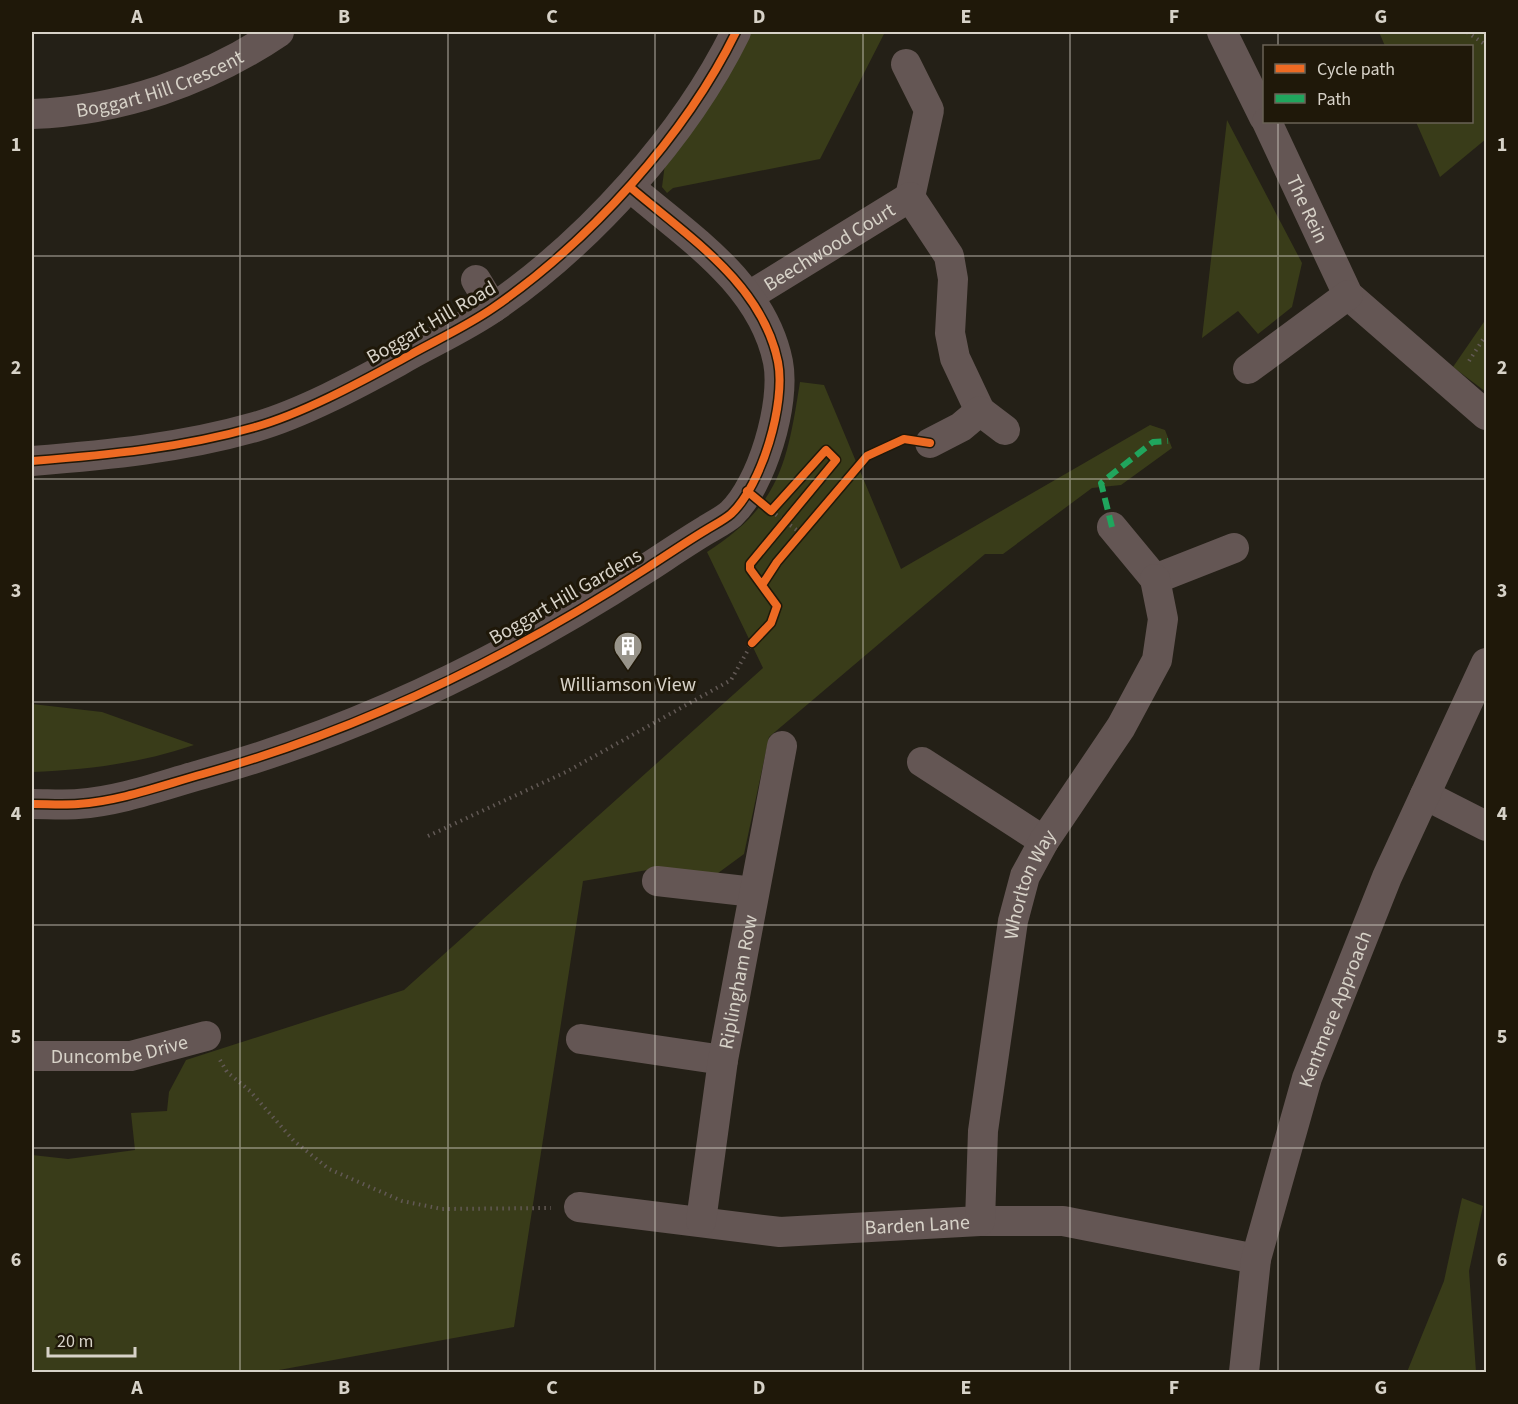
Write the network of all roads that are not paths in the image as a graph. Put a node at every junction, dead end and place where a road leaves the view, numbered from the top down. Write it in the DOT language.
graph roads {
  1 [pos="279,32"];
  2 [pos="736,32"];
  3 [pos="1222,32"];
  4 [pos="906,64"];
  5 [pos="32,114"];
  6 [pos="1263,115"];
  7 [pos="1267,123"];
  8 [pos="630,187"];
  9 [pos="910,197"];
  10 [pos="476,280"];
  11 [pos="749,296"];
  12 [pos="1348,296"];
  13 [pos="493,308"];
  14 [pos="1248,369"];
  15 [pos="980,411"];
  16 [pos="1486,415"];
  17 [pos="1005,430"];
  18 [pos="930,443"];
  19 [pos="32,461"];
  20 [pos="1112,527"];
  21 [pos="1234,548"];
  22 [pos="1155,579"];
  23 [pos="1486,663"];
  24 [pos="782,746"];
  25 [pos="922,762"];
  26 [pos="1435,800"];
  27 [pos="32,804"];
  28 [pos="1486,826"];
  29 [pos="1044,841"];
  30 [pos="657,881"];
  31 [pos="754,892"];
  32 [pos="206,1036"];
  33 [pos="581,1039"];
  34 [pos="32,1056"];
  35 [pos="723,1060"];
  36 [pos="579,1207"];
  37 [pos="701,1221"];
  38 [pos="981,1221"];
  39 [pos="1256,1259"];
  40 [pos="1244,1372"];
  1 -- 5 [label="street, Boggart Hill Crescent"];
  2 -- 8 [label="street, Boggart Hill Road"];
  3 -- 6 [label="street"];
  4 -- 9 [label="street, Beechwood Court"];
  7 -- 12 [label="street, The Rein"];
  8 -- 11 [label="street, Boggart Hill Gardens"];
  8 -- 13 [label="street, Boggart Hill Road"];
  9 -- 11 [label="street, Beechwood Court"];
  9 -- 15 [label="street, Beechwood Court"];
  10 -- 13 [label="street"];
  11 -- 27 [label="street, Boggart Hill Gardens"];
  12 -- 14 [label="street"];
  12 -- 16 [label="street, The Rein"];
  13 -- 19 [label="street, Boggart Hill Road"];
  15 -- 17 [label="street, Beechwood Court"];
  15 -- 18 [label="street"];
  20 -- 22 [label="street, Whorlton Way"];
  21 -- 22 [label="street"];
  22 -- 29 [label="street, Whorlton Way"];
  23 -- 26 [label="street, Kentmere Approach"];
  24 -- 31 [label="street, Riplingham Row"];
  25 -- 29 [label="street"];
  26 -- 28 [label="street"];
  26 -- 39 [label="street, Kentmere Approach"];
  29 -- 38 [label="street, Whorlton Way"];
  30 -- 31 [label="street"];
  31 -- 35 [label="street, Riplingham Row"];
  32 -- 34 [label="street, Duncombe Drive"];
  33 -- 35 [label="street"];
  35 -- 37 [label="street, Riplingham Row"];
  36 -- 37 [label="street, Barden Lane"];
  37 -- 38 [label="street, Barden Lane"];
  38 -- 39 [label="street, Barden Lane"];
  39 -- 40 [label="street, Kentmere Approach"];
}
